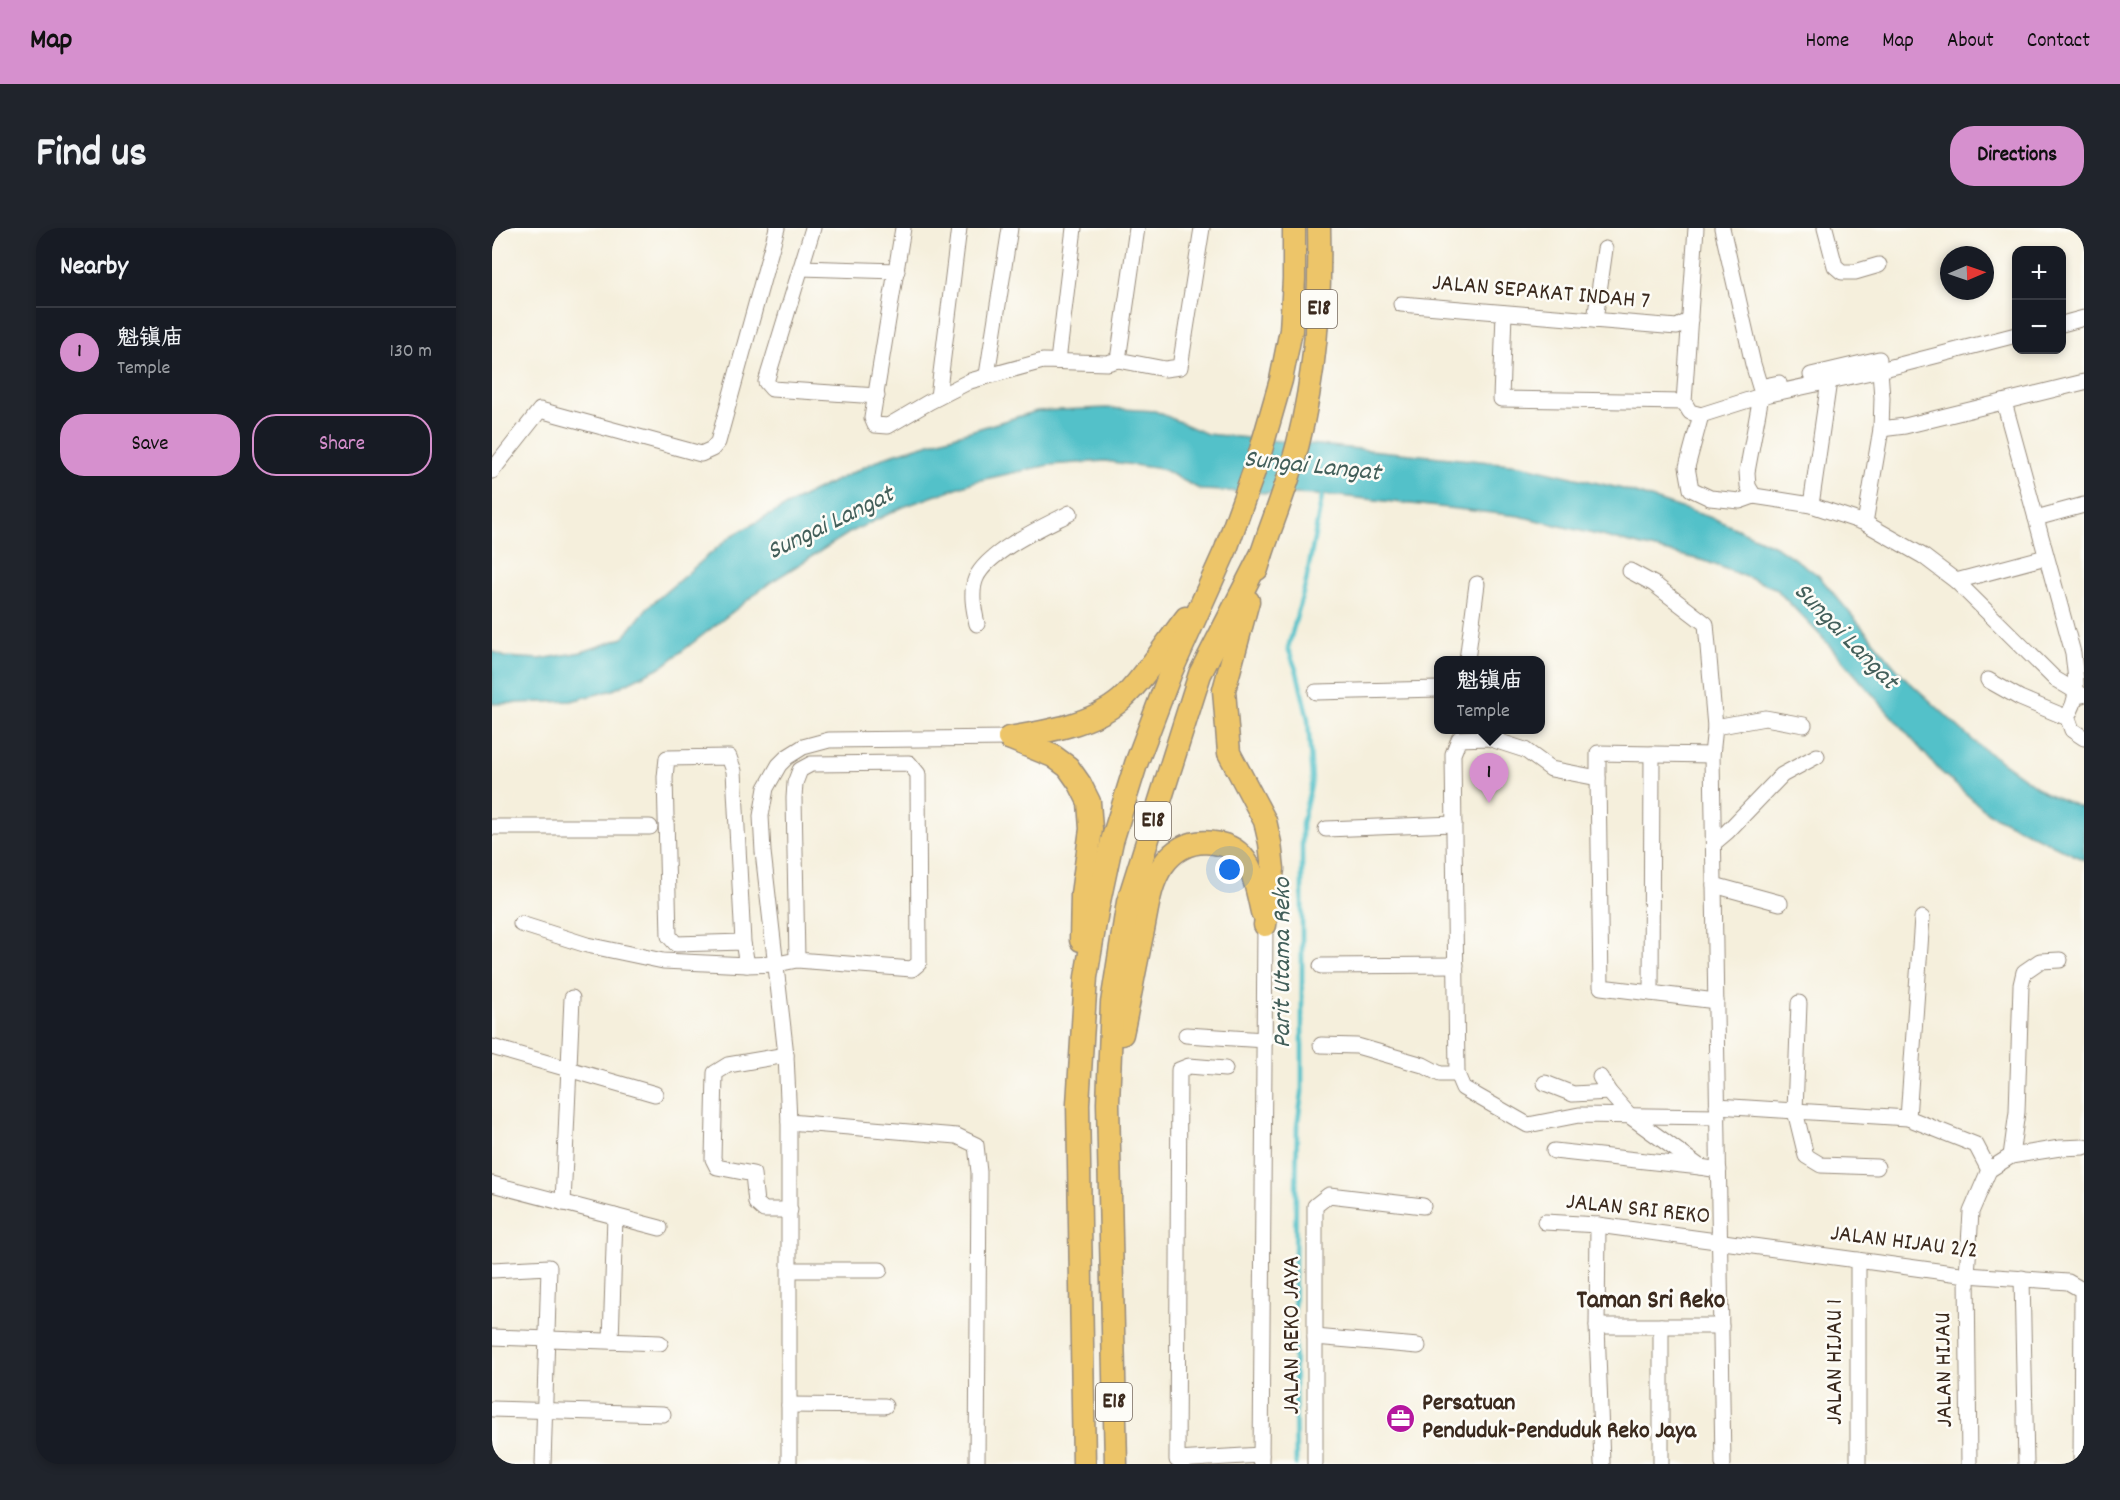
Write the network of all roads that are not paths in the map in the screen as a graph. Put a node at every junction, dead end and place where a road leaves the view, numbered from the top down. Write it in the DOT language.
graph roads {
  1 [pos="777,228"];
  2 [pos="813,228"];
  3 [pos="903,228"];
  4 [pos="959,228"];
  5 [pos="1010,228"];
  6 [pos="1074,228"];
  7 [pos="1137,228"];
  8 [pos="1202,228"];
  9 [pos="1294,228"];
  10 [pos="1319,228"];
  11 [pos="1696,228"];
  12 [pos="1722,228"];
  13 [pos="1825,228"];
  14 [pos="1605,249"];
  15 [pos="1879,265"];
  16 [pos="801,268"];
  17 [pos="897,271"];
  18 [pos="1401,304"];
  19 [pos="1504,312"];
  20 [pos="2084,318"];
  21 [pos="1594,320"];
  22 [pos="2066,323"];
  23 [pos="1685,328"];
  24 [pos="2012,336"];
  25 [pos="1118,360"];
  26 [pos="1058,361"];
  27 [pos="1880,364"];
  28 [pos="987,375"];
  29 [pos="1828,381"];
  30 [pos="2084,382"];
  31 [pos="877,396"];
  32 [pos="1761,396"];
  33 [pos="938,397"];
  34 [pos="1684,402"];
  35 [pos="2004,402"];
  36 [pos="1701,415"];
  37 [pos="1881,429"];
  38 [pos="492,471"];
  39 [pos="1754,496"];
  40 [pos="1811,505"];
  41 [pos="2084,505"];
  42 [pos="1070,513"];
  43 [pos="2036,518"];
  44 [pos="1865,523"];
  45 [pos="1261,555"];
  46 [pos="2046,557"];
  47 [pos="1630,572"];
  48 [pos="1956,581"];
  49 [pos="1477,584"];
  50 [pos="1210,589"];
  51 [pos="977,624"];
  52 [pos="1468,656"];
  53 [pos="1988,680"];
  54 [pos="1434,689"];
  55 [pos="1316,692"];
  56 [pos="2080,694"];
  57 [pos="2067,716"];
  58 [pos="1804,725"];
  59 [pos="1715,727"];
  60 [pos="1468,734"];
  61 [pos="1009,738"];
  62 [pos="2084,738"];
  63 [pos="1652,754"];
  64 [pos="1712,755"];
  65 [pos="1817,756"];
  66 [pos="1598,778"];
  67 [pos="1454,824"];
  68 [pos="492,827"];
  69 [pos="650,827"];
  70 [pos="1326,829"];
  71 [pos="1714,843"];
  72 [pos="1714,885"];
  73 [pos="1780,903"];
  74 [pos="1922,918"];
  75 [pos="521,924"];
  76 [pos="1265,925"];
  77 [pos="743,942"];
  78 [pos="797,960"];
  79 [pos="2060,960"];
  80 [pos="777,964"];
  81 [pos="747,965"];
  82 [pos="1456,965"];
  83 [pos="1321,966"];
  84 [pos="1086,977"];
  85 [pos="1651,993"];
  86 [pos="572,998"];
  87 [pos="1716,1001"];
  88 [pos="1799,1003"];
  89 [pos="1186,1035"];
  90 [pos="1264,1040"];
  91 [pos="1321,1045"];
  92 [pos="492,1047"];
  93 [pos="786,1055"];
  94 [pos="569,1069"];
  95 [pos="1225,1069"];
  96 [pos="1457,1074"];
  97 [pos="1600,1077"];
  98 [pos="1545,1083"];
  99 [pos="1609,1092"];
  100 [pos="655,1094"];
  101 [pos="1108,1103"];
  102 [pos="1718,1111"];
  103 [pos="1795,1111"];
  104 [pos="1630,1117"];
  105 [pos="1908,1118"];
  106 [pos="789,1122"];
  107 [pos="2084,1147"];
  108 [pos="1554,1151"];
  109 [pos="2011,1156"];
  110 [pos="1700,1167"];
  111 [pos="1877,1167"];
  112 [pos="1719,1170"];
  113 [pos="1989,1170"];
  114 [pos="492,1184"];
  115 [pos="563,1203"];
  116 [pos="1423,1206"];
  117 [pos="790,1210"];
  118 [pos="615,1216"];
  119 [pos="1545,1222"];
  120 [pos="1598,1225"];
  121 [pos="660,1228"];
  122 [pos="1719,1242"];
  123 [pos="1858,1260"];
  124 [pos="492,1270"];
  125 [pos="790,1270"];
  126 [pos="880,1270"];
  127 [pos="1967,1275"];
  128 [pos="2022,1278"];
  129 [pos="1598,1326"];
  130 [pos="1661,1326"];
  131 [pos="1721,1326"];
  132 [pos="492,1337"];
  133 [pos="1315,1337"];
  134 [pos="547,1339"];
  135 [pos="611,1341"];
  136 [pos="660,1342"];
  137 [pos="1418,1346"];
  138 [pos="789,1405"];
  139 [pos="885,1406"];
  140 [pos="492,1409"];
  141 [pos="545,1411"];
  142 [pos="663,1414"];
  143 [pos="1262,1460"];
  144 [pos="1177,1462"];
  145 [pos="543,1464"];
  146 [pos="789,1464"];
  147 [pos="977,1464"];
  148 [pos="1084,1464"];
  149 [pos="1116,1464"];
  150 [pos="1315,1464"];
  151 [pos="1602,1464"];
  152 [pos="1661,1464"];
  153 [pos="1723,1464"];
  154 [pos="1858,1464"];
  155 [pos="1969,1464"];
  156 [pos="2026,1464"];
  157 [pos="2081,1464"];
  1 -- 38 [label="street"];
  2 -- 16 [label="street"];
  3 -- 17 [label="street"];
  4 -- 33 [label="street"];
  5 -- 28 [label="street"];
  6 -- 26 [label="street"];
  7 -- 25 [label="street"];
  8 -- 25 [label="street"];
  9 -- 50 [label="highway, E18"];
  10 -- 45 [label="highway, E18"];
  11 -- 23 [label="street"];
  12 -- 27 [label="street"];
  13 -- 15 [label="street"];
  14 -- 21 [label="street"];
  16 -- 17 [label="street"];
  16 -- 31 [label="street"];
  17 -- 31 [label="street"];
  18 -- 19 [label="street, JALAN SEPAKAT INDAH 7"];
  19 -- 21 [label="street, JALAN SEPAKAT INDAH 7"];
  19 -- 34 [label="street"];
  20 -- 22 [label="street"];
  21 -- 23 [label="street, JALAN SEPAKAT INDAH 7"];
  23 -- 34 [label="street"];
  24 -- 27 [label="street"];
  25 -- 26 [label="street"];
  26 -- 28 [label="street"];
  27 -- 29 [label="street"];
  27 -- 37 [label="street"];
  28 -- 33 [label="street"];
  29 -- 32 [label="street"];
  29 -- 40 [label="street"];
  30 -- 35 [label="street"];
  31 -- 33 [label="street"];
  32 -- 36 [label="street"];
  32 -- 39 [label="street"];
  34 -- 36 [label="street"];
  35 -- 37 [label="street"];
  35 -- 43 [label="street"];
  36 -- 39 [label="street"];
  37 -- 44 [label="street"];
  39 -- 40 [label="street"];
  40 -- 44 [label="street"];
  41 -- 43 [label="street"];
  42 -- 51 [label="street"];
  43 -- 46 [label="street"];
  44 -- 48 [label="street"];
  45 -- 76 [label="highway"];
  45 -- 101 [label="highway, E18"];
  46 -- 48 [label="street"];
  46 -- 56 [label="street"];
  47 -- 59 [label="street"];
  48 -- 56 [label="street"];
  49 -- 52 [label="street"];
  50 -- 61 [label="highway"];
  50 -- 84 [label="highway, E18"];
  53 -- 57 [label="street"];
  54 -- 55 [label="street"];
  56 -- 57 [label="street"];
  57 -- 62 [label="street"];
  58 -- 59 [label="street"];
  59 -- 64 [label="street"];
  60 -- 66 [label="street"];
  60 -- 67 [label="street"];
  61 -- 80 [label="street"];
  61 -- 84 [label="highway"];
  63 -- 64 [label="street"];
  63 -- 66 [label="street"];
  63 -- 85 [label="street"];
  64 -- 71 [label="street"];
  65 -- 71 [label="street"];
  66 -- 85 [label="street"];
  67 -- 70 [label="street"];
  67 -- 82 [label="street"];
  68 -- 69 [label="street"];
  71 -- 72 [label="street"];
  72 -- 73 [label="street"];
  72 -- 87 [label="street"];
  74 -- 105 [label="street"];
  75 -- 81 [label="street"];
  76 -- 90 [label="street"];
  76 -- 101 [label="highway"];
  77 -- 77 [label="street"];
  77 -- 81 [label="street"];
  78 -- 78 [label="street"];
  78 -- 80 [label="street"];
  79 -- 109 [label="street"];
  80 -- 81 [label="street"];
  80 -- 93 [label="street"];
  82 -- 83 [label="street"];
  82 -- 96 [label="street"];
  84 -- 148 [label="highway, E18"];
  85 -- 87 [label="street"];
  86 -- 94 [label="street"];
  87 -- 102 [label="street"];
  88 -- 103 [label="street"];
  89 -- 90 [label="street"];
  90 -- 143 [label="street"];
  91 -- 96 [label="street"];
  92 -- 94 [label="street"];
  93 -- 106 [label="street"];
  93 -- 117 [label="street"];
  94 -- 100 [label="street"];
  94 -- 115 [label="street"];
  95 -- 144 [label="street"];
  96 -- 104 [label="street"];
  97 -- 99 [label="street"];
  98 -- 99 [label="street"];
  99 -- 104 [label="street"];
  101 -- 149 [label="highway, E18"];
  102 -- 103 [label="street"];
  102 -- 104 [label="street"];
  102 -- 112 [label="street"];
  103 -- 105 [label="street"];
  103 -- 111 [label="street"];
  104 -- 110 [label="street"];
  105 -- 113 [label="street"];
  106 -- 117 [label="street"];
  106 -- 147 [label="street"];
  107 -- 109 [label="street"];
  108 -- 110 [label="street"];
  109 -- 113 [label="street"];
  110 -- 112 [label="street"];
  112 -- 122 [label="street"];
  113 -- 127 [label="street, JALAN HIJAU"];
  114 -- 115 [label="street"];
  115 -- 118 [label="street"];
  116 -- 133 [label="street, JALAN REKO JAYA"];
  117 -- 125 [label="street"];
  118 -- 121 [label="street"];
  118 -- 135 [label="street"];
  119 -- 120 [label="street, JALAN SRI REKO"];
  120 -- 122 [label="street, JALAN SRI REKO"];
  120 -- 129 [label="street"];
  122 -- 123 [label="street, JALAN HIJAU 2/2"];
  122 -- 131 [label="street, JALAN SRI REKO"];
  123 -- 127 [label="street, JALAN HIJAU 2/2"];
  123 -- 154 [label="street, JALAN HIJAU 1"];
  124 -- 134 [label="street"];
  125 -- 126 [label="street"];
  125 -- 138 [label="street"];
  127 -- 128 [label="street, JALAN HIJAU 2/2"];
  127 -- 155 [label="street, JALAN HIJAU"];
  128 -- 156 [label="street"];
  128 -- 157 [label="street, JALAN HIJAU 2/2"];
  129 -- 130 [label="street"];
  129 -- 151 [label="street"];
  130 -- 131 [label="street"];
  130 -- 152 [label="street"];
  131 -- 153 [label="street, JALAN SRI REKO"];
  132 -- 134 [label="street"];
  133 -- 137 [label="street"];
  133 -- 150 [label="street, JALAN REKO JAYA"];
  134 -- 135 [label="street"];
  134 -- 141 [label="street"];
  135 -- 136 [label="street"];
  138 -- 139 [label="street"];
  138 -- 146 [label="street"];
  140 -- 141 [label="street"];
  141 -- 142 [label="street"];
  141 -- 145 [label="street"];
  143 -- 144 [label="street"];
}
